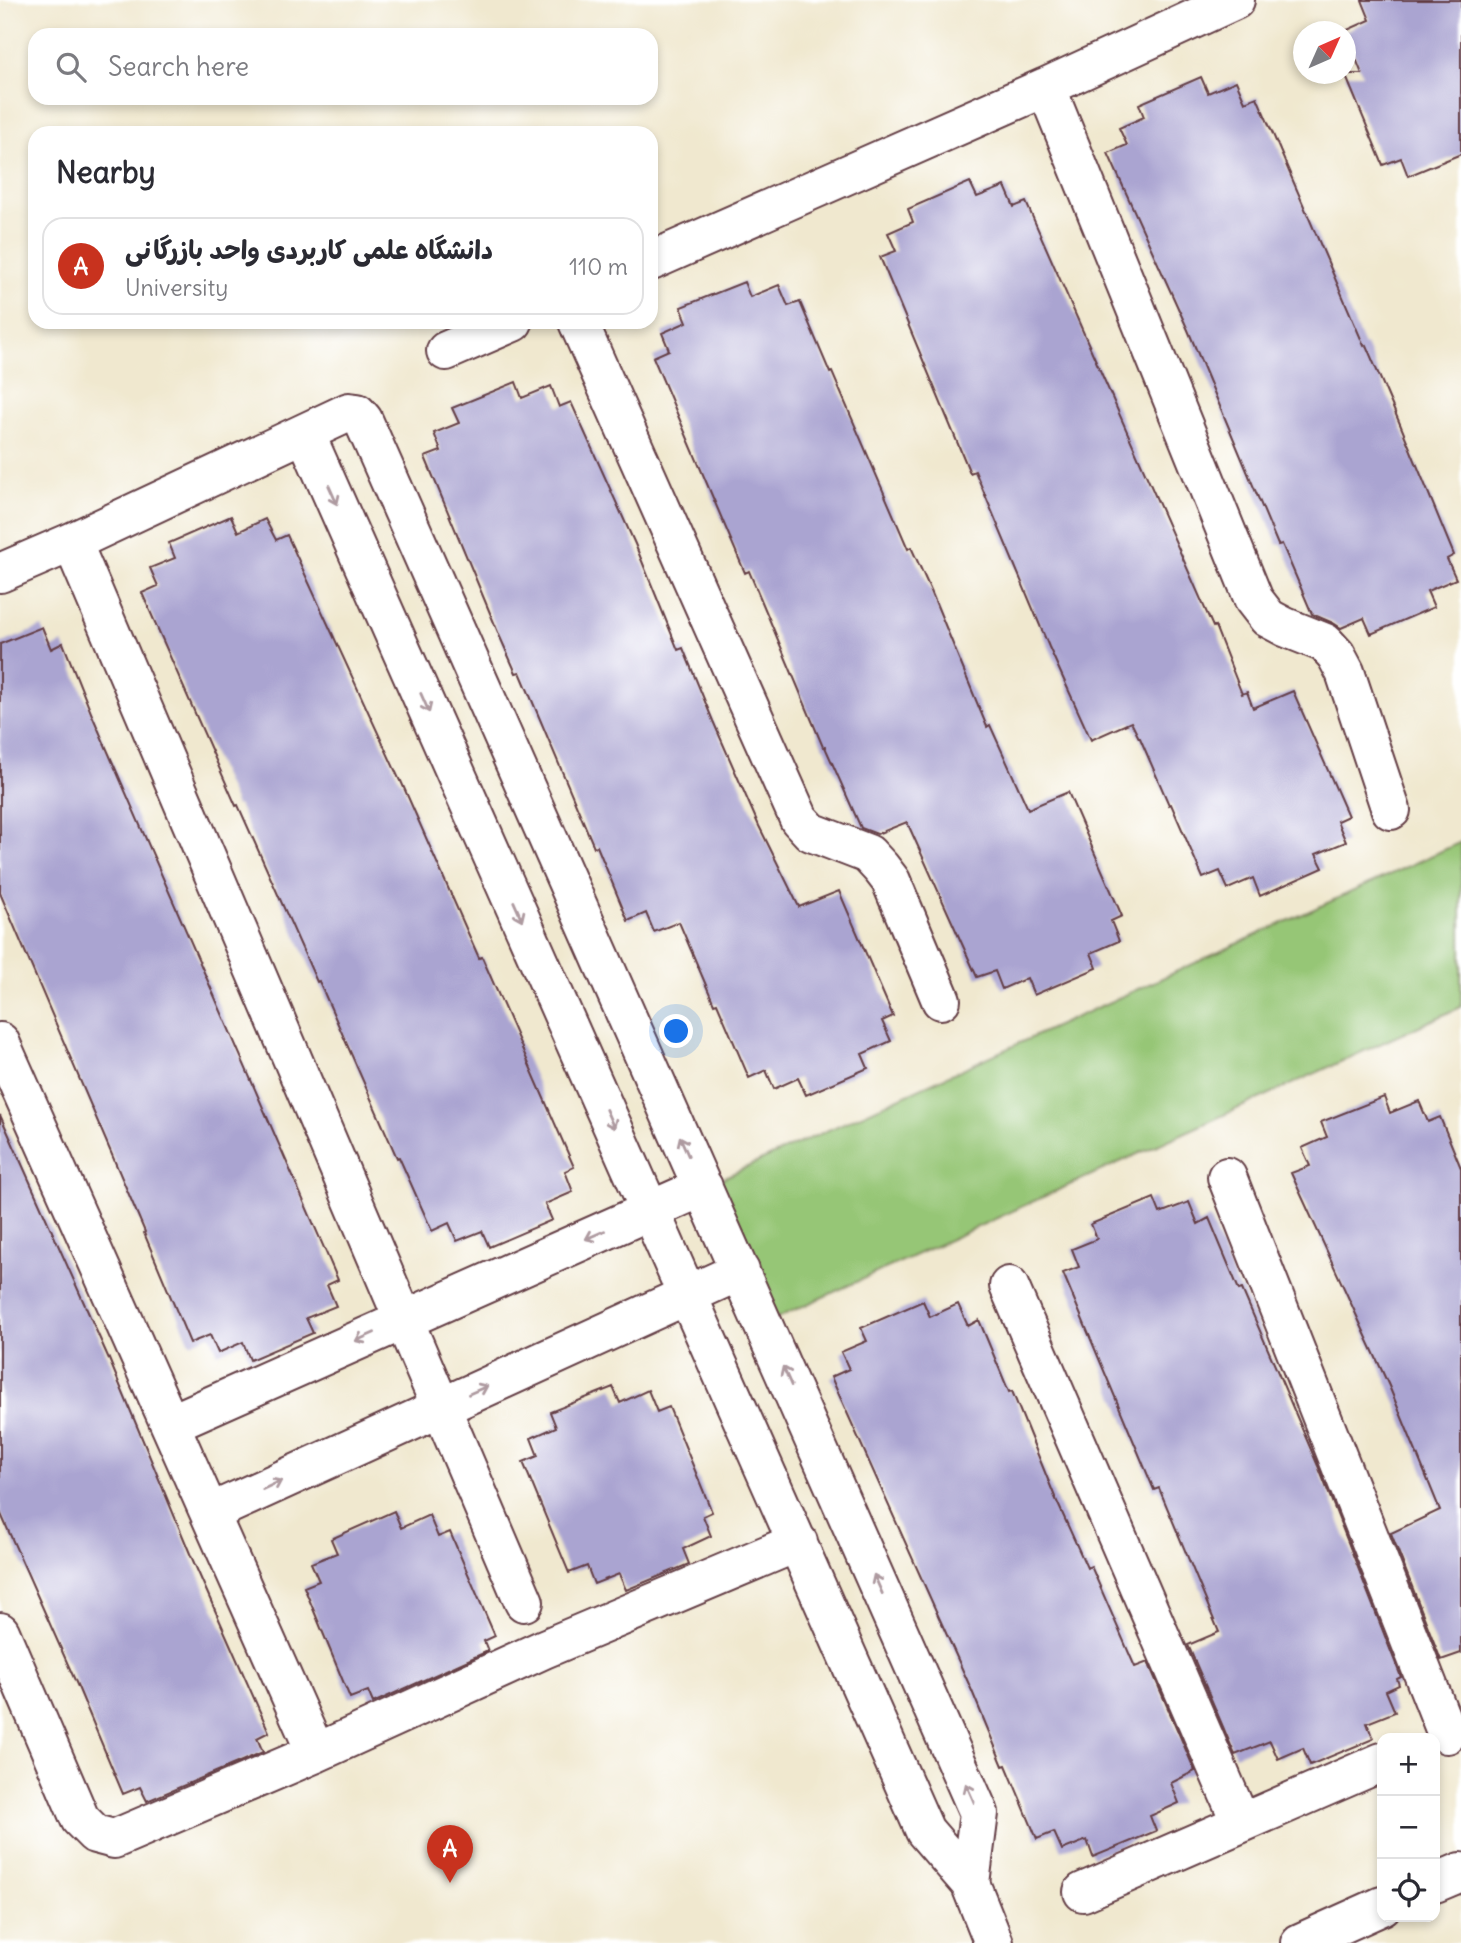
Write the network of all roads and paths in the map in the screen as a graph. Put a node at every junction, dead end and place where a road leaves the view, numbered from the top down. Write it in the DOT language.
graph roads {
  1 [pos="1235,0"];
  2 [pos="1046,87"];
  3 [pos="658,258"];
  4 [pos="497,329"];
  5 [pos="581,329"];
  6 [pos="446,351"];
  7 [pos="305,433"];
  8 [pos="72,542"];
  9 [pos="0,573"];
  10 [pos="1391,810"];
  11 [pos="940,1000"];
  12 [pos="0,1042"];
  13 [pos="1227,1177"];
  14 [pos="703,1188"];
  15 [pos="651,1210"];
  16 [pos="740,1271"];
  17 [pos="1009,1286"];
  18 [pos="688,1294"];
  19 [pos="402,1320"];
  20 [pos="440,1407"];
  21 [pos="170,1424"];
  22 [pos="210,1513"];
  23 [pos="798,1542"];
  24 [pos="524,1602"];
  25 [pos="0,1633"];
  26 [pos="1448,1734"];
  27 [pos="316,1754"];
  28 [pos="1377,1764"];
  29 [pos="1241,1823"];
  30 [pos="1461,1871"];
  31 [pos="1440,1881"];
  32 [pos="970,1883"];
  33 [pos="1083,1892"];
  34 [pos="1377,1908"];
  35 [pos="994,1943"];
  36 [pos="1300,1943"];
  1 -- 2 [label="street"];
  2 -- 3 [label="street"];
  2 -- 10 [label="street"];
  4 -- 6 [label="street"];
  5 -- 11 [label="street"];
  7 -- 8 [label="street"];
  14 -- 7 [label="street, one-way"];
  7 -- 15 [label="street, one-way"];
  8 -- 9 [label="street"];
  8 -- 19 [label="street"];
  12 -- 21 [label="street"];
  13 -- 26 [label="street"];
  14 -- 15 [label="street"];
  14 -- 16 [label="street"];
  15 -- 18 [label="street"];
  15 -- 19 [label="street, one-way"];
  16 -- 18 [label="street"];
  32 -- 16 [label="street, one-way"];
  17 -- 29 [label="street"];
  20 -- 18 [label="street, one-way"];
  18 -- 23 [label="street"];
  19 -- 20 [label="street"];
  19 -- 21 [label="street, one-way"];
  22 -- 20 [label="street, one-way"];
  20 -- 24 [label="street"];
  21 -- 22 [label="street"];
  22 -- 27 [label="street"];
  23 -- 27 [label="street"];
  23 -- 32 [label="street"];
  25 -- 27 [label="street"];
  28 -- 29 [label="street"];
  29 -- 33 [label="street"];
  30 -- 31 [label="street"];
  32 -- 35 [label="street"];
  34 -- 36 [label="street"];
}
